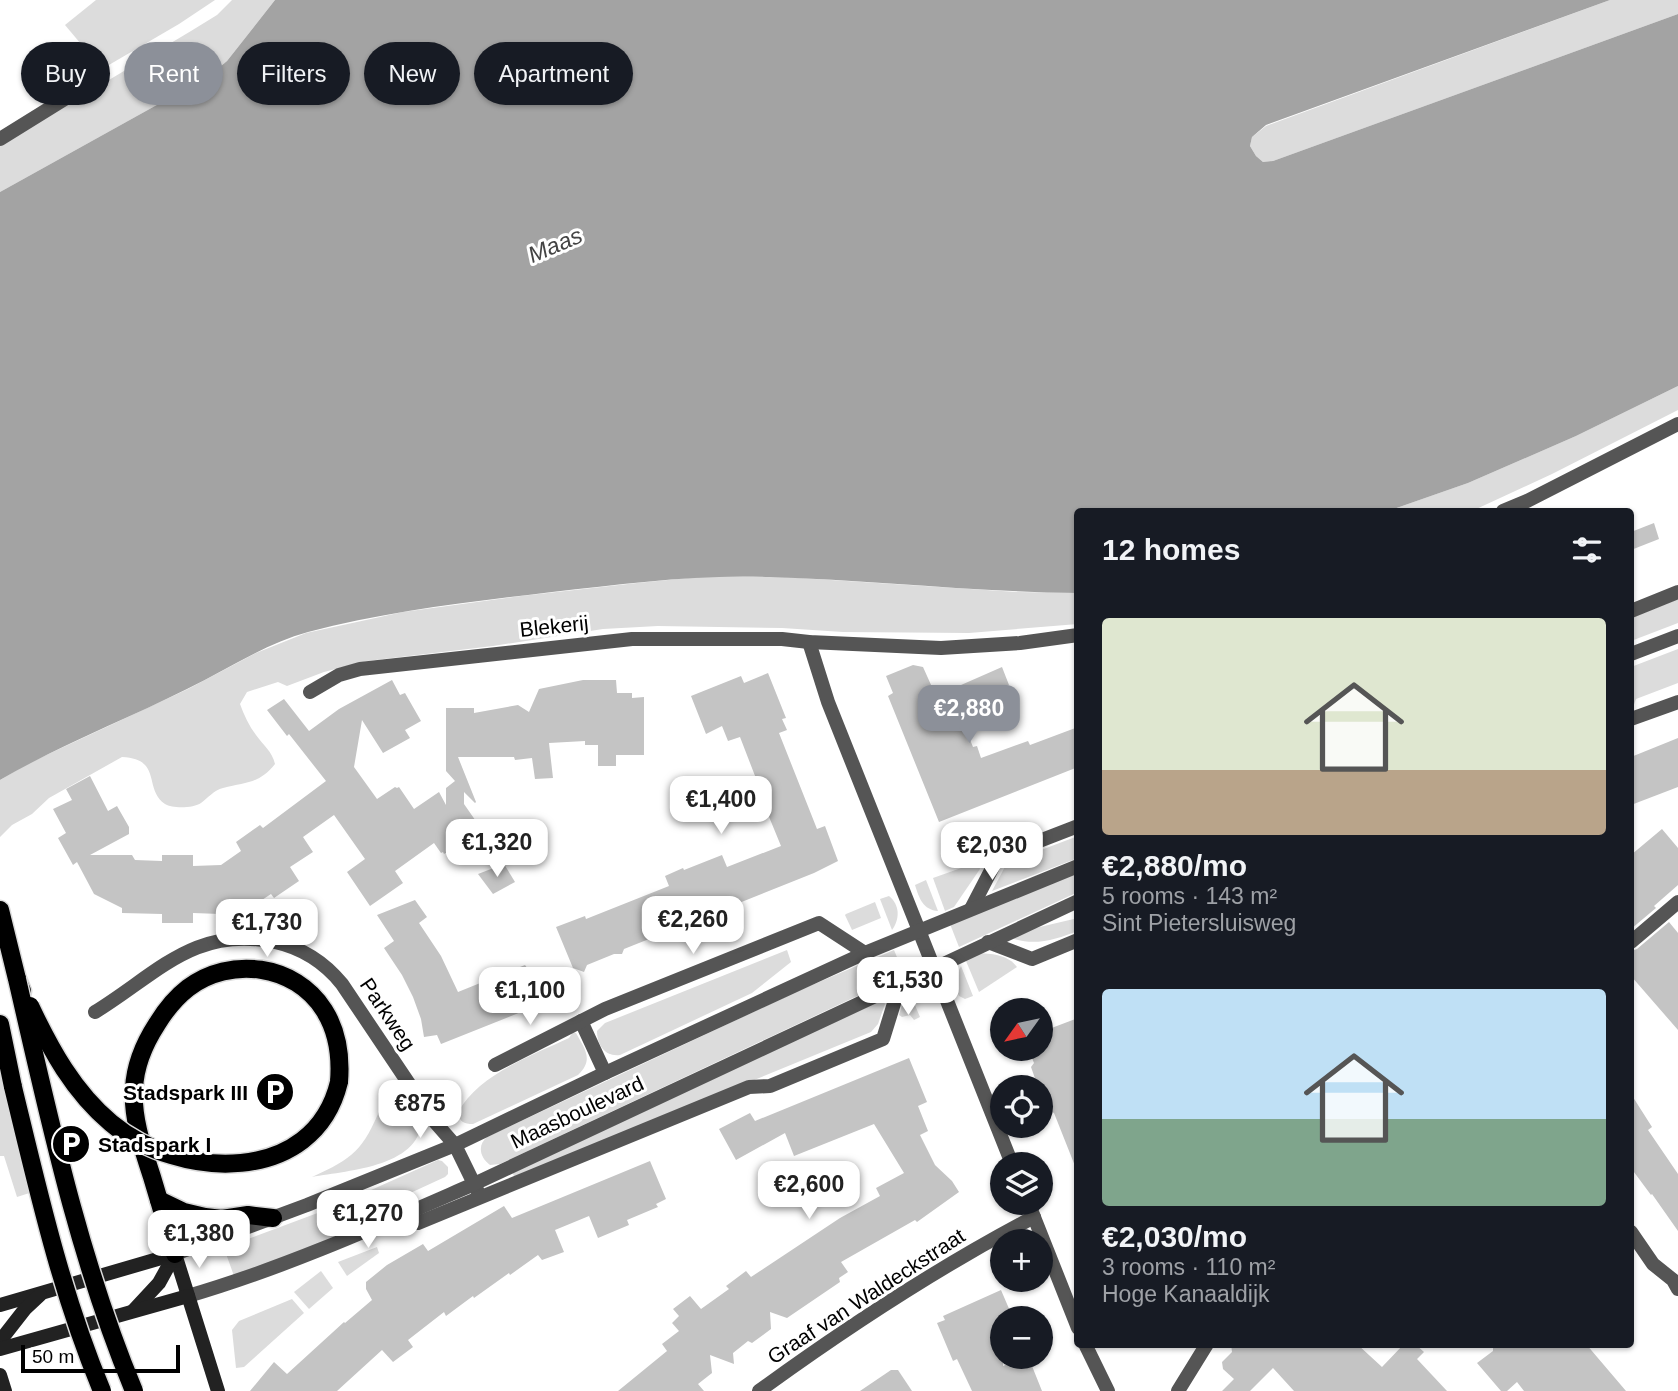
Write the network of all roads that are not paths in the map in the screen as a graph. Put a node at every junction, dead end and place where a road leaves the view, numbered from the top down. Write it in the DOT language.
graph roads {
  1 [pos="55,105"];
  2 [pos="0,139"];
  3 [pos="1678,424"];
  4 [pos="1510,508"];
  5 [pos="1678,592"];
  6 [pos="1634,610"];
  7 [pos="1074,636"];
  8 [pos="1678,636"];
  9 [pos="809,642"];
  10 [pos="1634,653"];
  11 [pos="310,692"];
  12 [pos="1678,702"];
  13 [pos="1634,718"];
  14 [pos="1074,828"];
  15 [pos="1074,868"];
  16 [pos="1678,902"];
  17 [pos="1074,903"];
  18 [pos="971,909"];
  19 [pos="0,910"];
  20 [pos="919,931"];
  21 [pos="1634,939"];
  22 [pos="988,942"];
  23 [pos="1074,942"];
  24 [pos="865,953"];
  25 [pos="934,968"];
  26 [pos="16,979"];
  27 [pos="900,984"];
  28 [pos="95,1012"];
  29 [pos="581,1021"];
  30 [pos="0,1024"];
  31 [pos="495,1065"];
  32 [pos="604,1073"];
  33 [pos="455,1145"];
  34 [pos="1007,1152"];
  35 [pos="474,1184"];
  36 [pos="481,1199"];
  37 [pos="159,1200"];
  38 [pos="400,1217"];
  39 [pos="1034,1217"];
  40 [pos="273,1218"];
  41 [pos="1634,1236"];
  42 [pos="175,1254"];
  43 [pos="1678,1289"];
  44 [pos="43,1292"];
  45 [pos="188,1296"];
  46 [pos="0,1305"];
  47 [pos="134,1311"];
  48 [pos="1074,1318"];
  49 [pos="0,1341"];
  50 [pos="1087,1348"];
  51 [pos="1205,1348"];
  52 [pos="0,1349"];
  53 [pos="0,1376"];
  54 [pos="5,1391"];
  55 [pos="102,1391"];
  56 [pos="134,1391"];
  57 [pos="218,1391"];
  58 [pos="759,1391"];
  59 [pos="1108,1391"];
  60 [pos="1178,1391"];
  1 -- 2 [label="street"];
  3 -- 4 [label="street"];
  5 -- 6 [label="street"];
  7 -- 9 [label="street, Blekerij"];
  8 -- 10 [label="street"];
  9 -- 11 [label="street, Blekerij"];
  9 -- 20 [label="street"];
  12 -- 13 [label="street"];
  14 -- 18 [label="street"];
  15 -- 18 [label="street, Maasboulevard"];
  16 -- 21 [label="street"];
  17 -- 22 [label="street, Maasboulevard"];
  18 -- 20 [label="street, Maasboulevard"];
  19 -- 26 [label="main road"];
  20 -- 24 [label="street, Maasboulevard"];
  20 -- 25 [label="street"];
  22 -- 23 [label="street"];
  22 -- 25 [label="street, Maasboulevard"];
  24 -- 29 [label="street"];
  24 -- 32 [label="street, Maasboulevard"];
  25 -- 27 [label="street, Maasboulevard"];
  25 -- 34 [label="street"];
  26 -- 37 [label="main road, bridge"];
  26 -- 56 [label="main road, bridge"];
  27 -- 35 [label="street, Maasboulevard"];
  27 -- 36 [label="street"];
  28 -- 33 [label="street, Parkweg"];
  29 -- 31 [label="street"];
  29 -- 32 [label="street"];
  30 -- 55 [label="main road, bridge"];
  32 -- 33 [label="street, Maasboulevard"];
  33 -- 35 [label="street, Parkweg"];
  33 -- 40 [label="street, Maasboulevard"];
  35 -- 36 [label="street, Parkweg"];
  35 -- 38 [label="street, Maasboulevard"];
  36 -- 38 [label="street"];
  37 -- 40 [label="main road"];
  37 -- 42 [label="main road"];
  38 -- 45 [label="street, Maasboulevard"];
  39 -- 48 [label="street"];
  39 -- 58 [label="street, Graaf van Waldeckstraat"];
  40 -- 42 [label="street, Maasboulevard"];
  41 -- 43 [label="street"];
  42 -- 44 [label="main road, Maasboulevard"];
  42 -- 45 [label="main road"];
  42 -- 47 [label="main road"];
  44 -- 46 [label="main road, Maasboulevard"];
  44 -- 49 [label="main road"];
  45 -- 47 [label="main road, Maasboulevard"];
  45 -- 57 [label="main road"];
  47 -- 52 [label="main road, Maasboulevard"];
  50 -- 59 [label="street"];
  51 -- 60 [label="street"];
  53 -- 54 [label="main road"];
}
